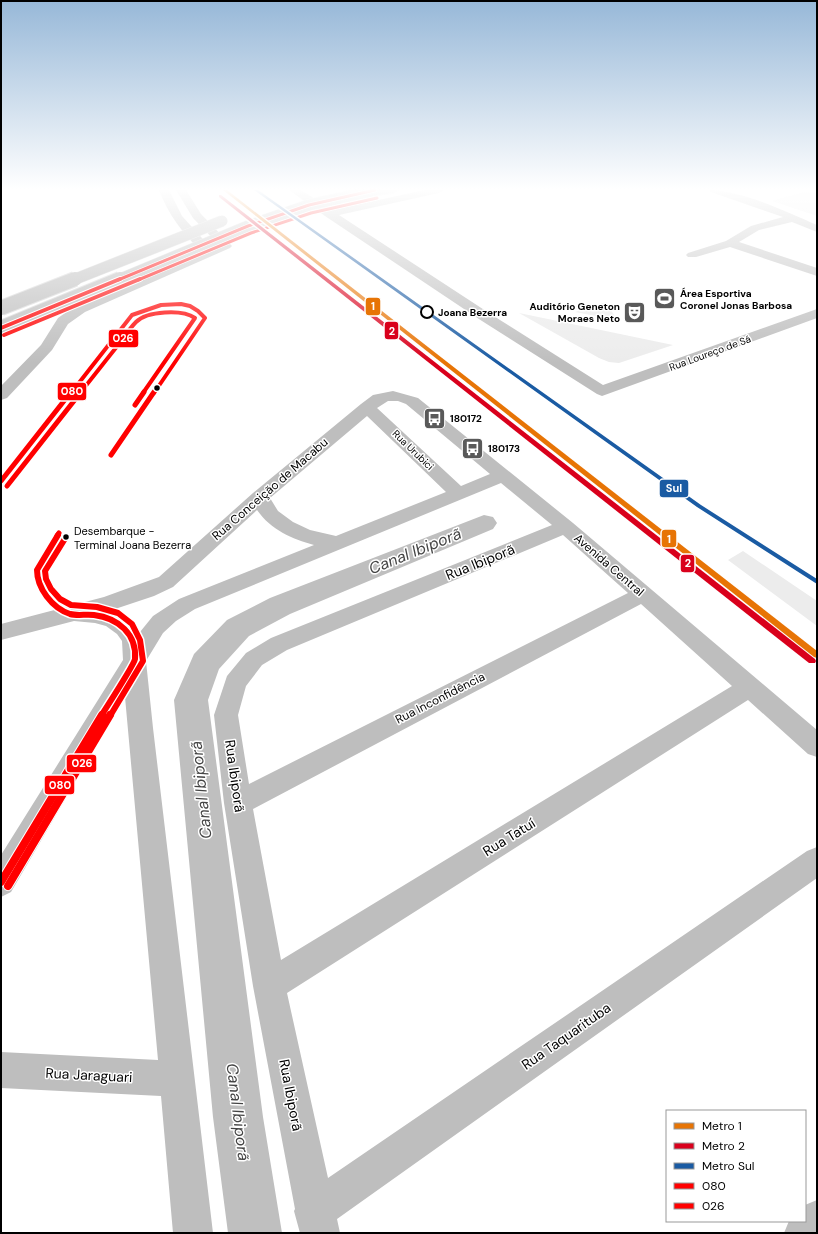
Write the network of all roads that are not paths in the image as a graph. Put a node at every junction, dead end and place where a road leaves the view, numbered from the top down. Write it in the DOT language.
graph roads {
  1 [pos="153,248"];
  2 [pos="196,248"];
  3 [pos="204,248"];
  4 [pos="222,248"];
  5 [pos="380,248"];
  6 [pos="718,248"];
  7 [pos="741,248"];
  8 [pos="209,253"];
  9 [pos="692,255"];
  10 [pos="817,272"];
  11 [pos="1,308"];
  12 [pos="817,313"];
  13 [pos="1,328"];
  14 [pos="1,395"];
  15 [pos="393,396"];
  16 [pos="367,407"];
  17 [pos="502,476"];
  18 [pos="459,494"];
  19 [pos="260,497"];
  20 [pos="566,527"];
  21 [pos="340,543"];
  22 [pos="643,594"];
  23 [pos="71,614"];
  24 [pos="1,632"];
  25 [pos="135,660"];
  26 [pos="750,687"];
  27 [pos="817,746"];
  28 [pos="238,803"];
  29 [pos="817,860"];
  30 [pos="1,882"];
  31 [pos="269,986"];
  32 [pos="1,1070"];
  33 [pos="176,1079"];
  34 [pos="817,1220"];
  35 [pos="317,1222"];
  36 [pos="194,1233"];
  37 [pos="804,1233"];
  1 -- 11 [label="main road, bridge"];
  2 -- 13 [label="main road, bridge"];
  3 -- 8 [label="main road"];
  4 -- 8 [label="main road"];
  5 -- 12 [label="main road, Rua Loureço de Sá"];
  6 -- 9 [label="main road"];
  7 -- 10 [label="main road"];
  8 -- 14 [label="main road"];
  15 -- 16 [label="main road, Rua Conceição de Macabu"];
  15 -- 17 [label="main road, Avenida Central"];
  16 -- 18 [label="main road, Rua Urubici"];
  16 -- 19 [label="main road, Rua Conceição de Macabu"];
  17 -- 18 [label="main road"];
  17 -- 20 [label="main road, Avenida Central"];
  18 -- 21 [label="main road"];
  19 -- 21 [label="main road"];
  19 -- 23 [label="main road, Rua Conceição de Macabu"];
  20 -- 22 [label="main road, Avenida Central"];
  20 -- 28 [label="main road, Rua Ibiporã"];
  21 -- 25 [label="main road"];
  22 -- 26 [label="main road, Avenida Central"];
  22 -- 28 [label="main road, Rua Inconfidência"];
  23 -- 24 [label="main road"];
  23 -- 25 [label="main road"];
  25 -- 30 [label="main road"];
  25 -- 33 [label="main road"];
  26 -- 27 [label="main road, Avenida Central"];
  26 -- 31 [label="main road, Rua Tatuí"];
  28 -- 31 [label="main road, Rua Ibiporã"];
  29 -- 35 [label="main road, Rua Taquarituba"];
  31 -- 35 [label="main road, Rua Ibiporã"];
  32 -- 33 [label="main road, Rua Jaraguari"];
  33 -- 36 [label="main road"];
  34 -- 37 [label="main road"];
}
